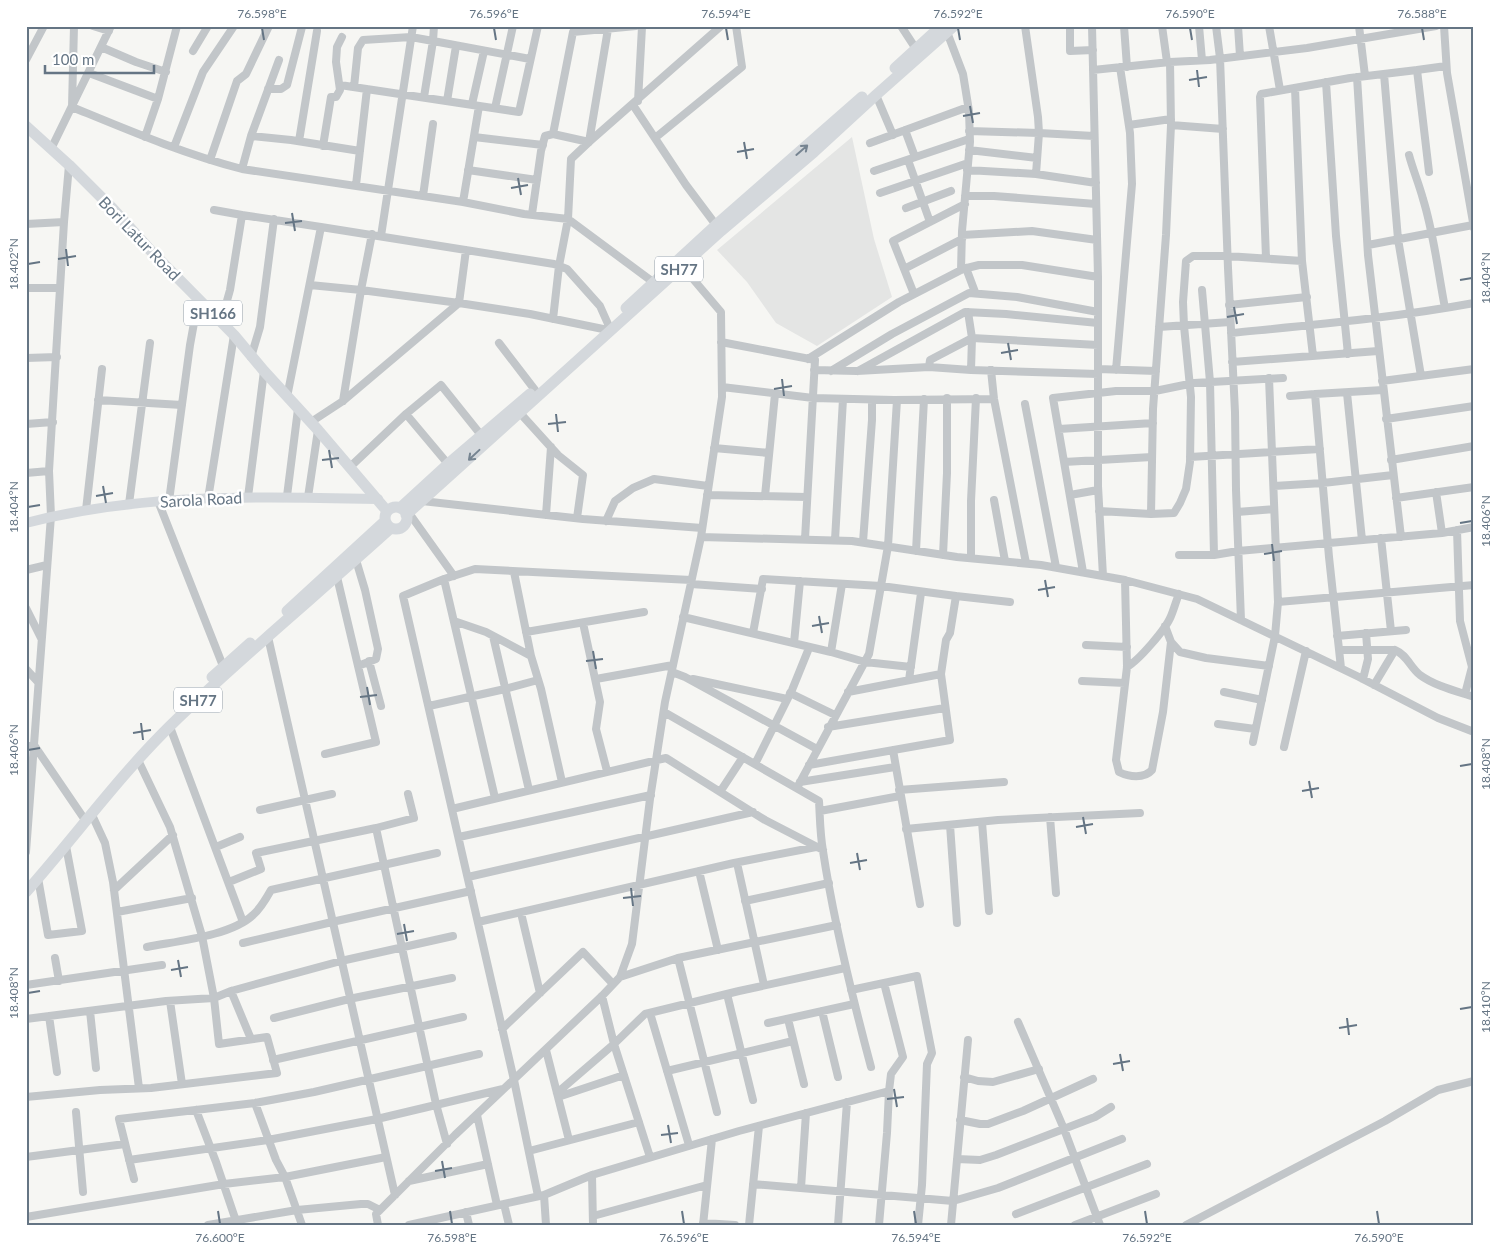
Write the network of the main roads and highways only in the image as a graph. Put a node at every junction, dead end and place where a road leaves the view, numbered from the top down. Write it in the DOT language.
graph roads {
  1 [pos="947,28"];
  2 [pos="918,52"];
  3 [pos="26,126"];
  4 [pos="378,499"];
  5 [pos="405,512"];
  6 [pos="388,520"];
  7 [pos="26,523"];
  8 [pos="88,816"];
  9 [pos="26,882"];
  10 [pos="26,892"];
  1 -- 2 [label="main road, SH77"];
  2 -- 5 [label="main road, SH77, one-way"];
  5 -- 2 [label="main road, SH77, one-way"];
  3 -- 4 [label="main road, Bori Latur Road / SH166"];
  4 -- 6 [label="main road, Bori Latur Road / SH166"];
  4 -- 7 [label="main road, Sarola Road"];
  5 -- 6 [label="main road, SH77"];
  5 -- 6 [label="main road, SH77"];
  6 -- 8 [label="main road, SH77"];
  6 -- 8 [label="main road, SH77"];
  8 -- 9 [label="main road, SH77"];
  8 -- 10 [label="main road, SH77"];
}
